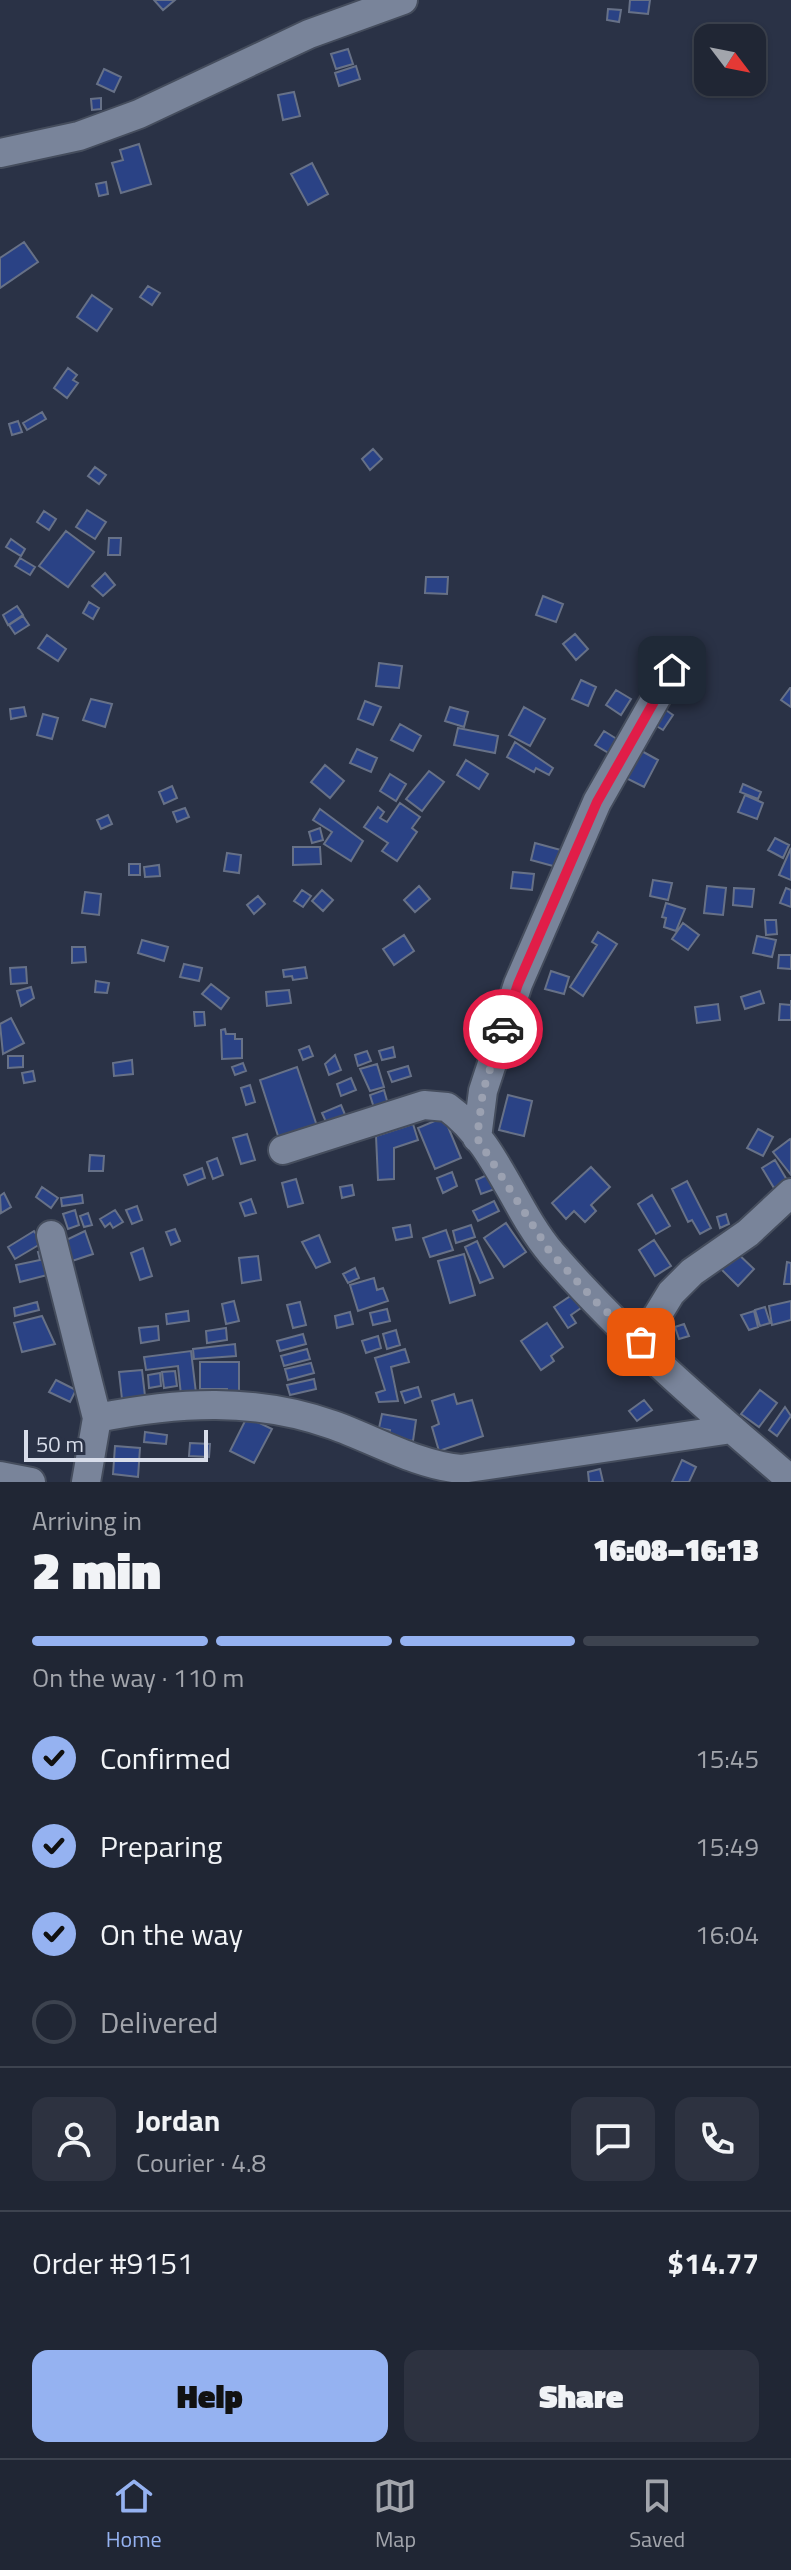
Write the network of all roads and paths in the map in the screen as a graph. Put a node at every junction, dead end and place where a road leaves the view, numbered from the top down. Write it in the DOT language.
graph roads {
  1 [pos="403,0"];
  2 [pos="0,153"];
  3 [pos="672,670"];
  4 [pos="477,1138"];
  5 [pos="283,1150"];
  6 [pos="791,1193"];
  7 [pos="51,1235"];
  8 [pos="641,1342"];
  9 [pos="97,1418"];
  10 [pos="732,1429"];
  11 [pos="0,1476"];
  12 [pos="791,1480"];
  13 [pos="31,1482"];
  14 [pos="86,1482"];
  1 -- 2 [label="street"];
  3 -- 4 [label="street"];
  4 -- 5 [label="street"];
  4 -- 8 [label="street"];
  6 -- 8 [label="street"];
  7 -- 9 [label="street"];
  8 -- 10 [label="street"];
  9 -- 10 [label="street"];
  9 -- 14 [label="street"];
  10 -- 12 [label="street"];
  11 -- 13 [label="street"];
}
